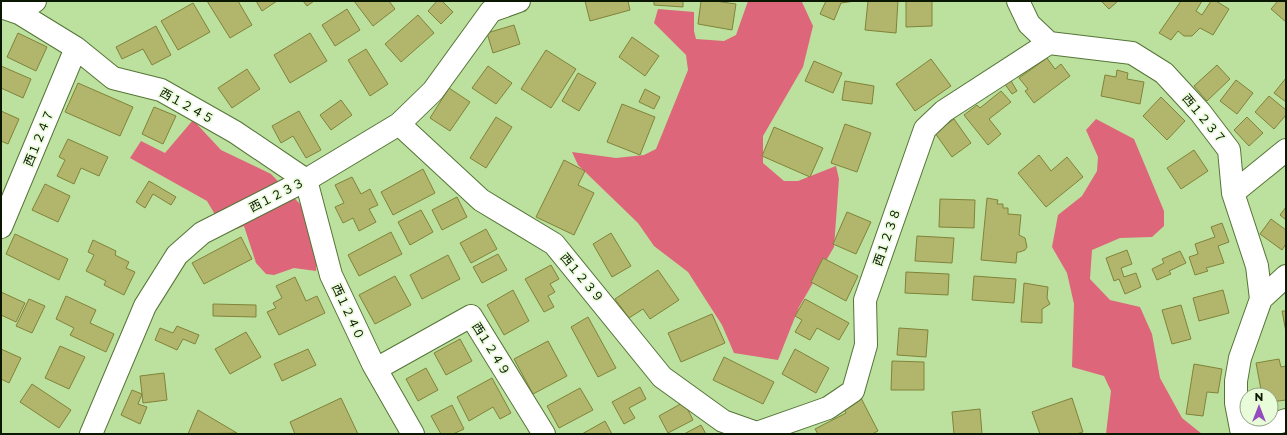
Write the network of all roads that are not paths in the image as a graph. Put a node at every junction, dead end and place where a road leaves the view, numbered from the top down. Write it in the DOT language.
graph roads {
  1 [pos="519,1"];
  2 [pos="1018,1"];
  3 [pos="486,6"];
  4 [pos="18,7"];
  5 [pos="1049,43"];
  6 [pos="76,48"];
  7 [pos="399,124"];
  8 [pos="1286,150"];
  9 [pos="306,180"];
  10 [pos="1233,193"];
  11 [pos="1,227"];
  12 [pos="1286,276"];
  13 [pos="1261,299"];
  14 [pos="376,369"];
  15 [pos="1286,420"];
  16 [pos="758,433"];
  17 [pos="91,434"];
  18 [pos="413,434"];
  19 [pos="544,434"];
  20 [pos="1242,434"];
  21 [pos="1246,434"];
  1 -- 3 [label="street, 西１２３３"];
  2 -- 5 [label="street"];
  3 -- 7 [label="street, 西１２３３"];
  4 -- 6 [label="street, 西１２４５"];
  5 -- 10 [label="street, 西１２３７"];
  5 -- 16 [label="street, 西１２３８"];
  6 -- 9 [label="street, 西１２４５"];
  6 -- 11 [label="street, 西１２４７"];
  7 -- 9 [label="street, 西１２３３"];
  7 -- 16 [label="street, 西１２３９"];
  8 -- 10 [label="street"];
  9 -- 14 [label="street, 西１２４０"];
  9 -- 17 [label="street, 西１２３３"];
  10 -- 13 [label="street, 西１２３７"];
  12 -- 13 [label="street"];
  13 -- 20 [label="street, 西１２３７"];
  14 -- 18 [label="street, 西１２４０"];
  14 -- 19 [label="street, 西１２４９"];
  15 -- 21 [label="street"];
}
